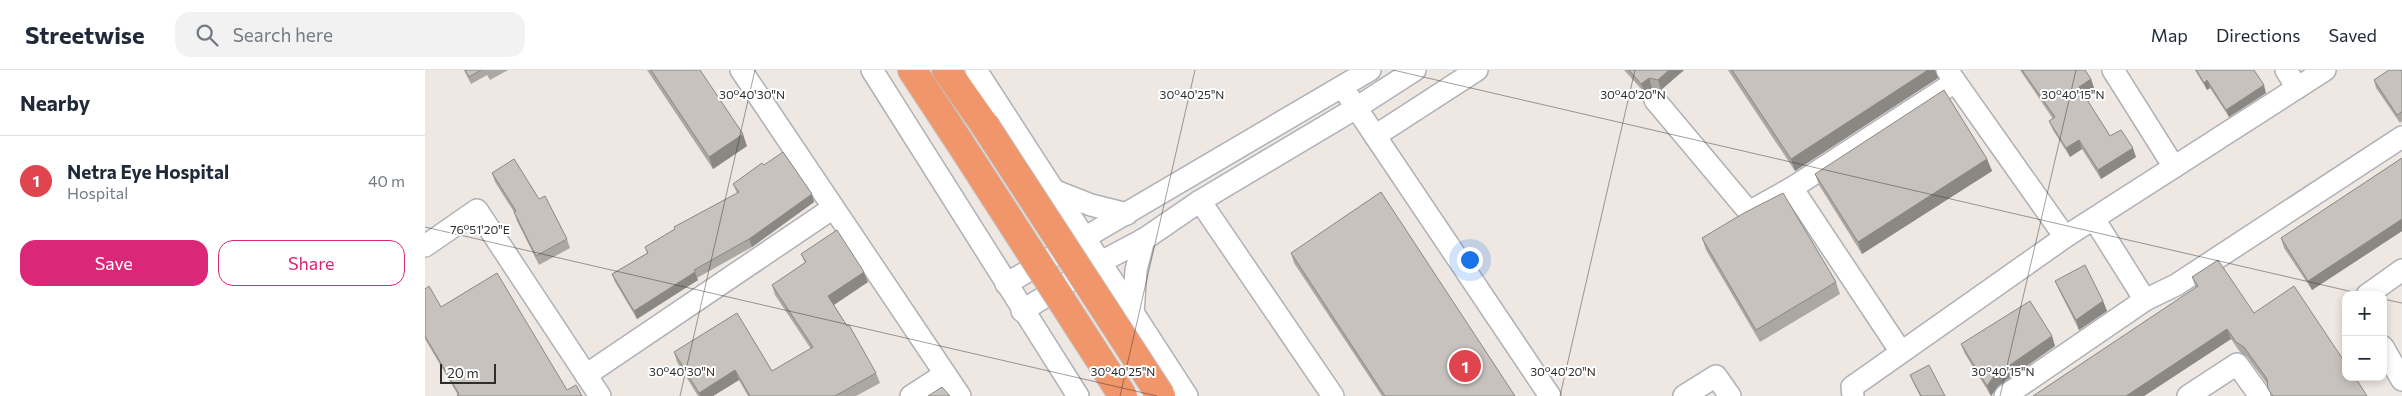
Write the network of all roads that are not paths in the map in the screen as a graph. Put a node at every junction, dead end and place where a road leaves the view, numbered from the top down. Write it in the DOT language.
graph roads {
  1 [pos="741,70"];
  2 [pos="872,70"];
  3 [pos="912,70"];
  4 [pos="946,70"];
  5 [pos="976,70"];
  6 [pos="1370,70"];
  7 [pos="1415,70"];
  8 [pos="1477,70"];
  9 [pos="2113,70"];
  10 [pos="2286,70"];
  11 [pos="2325,70"];
  12 [pos="1951,76"];
  13 [pos="1343,88"];
  14 [pos="2297,88"];
  15 [pos="1655,100"];
  16 [pos="1356,108"];
  17 [pos="1375,136"];
  18 [pos="2402,137"];
  19 [pos="2174,167"];
  20 [pos="1792,188"];
  21 [pos="1053,190"];
  22 [pos="1200,201"];
  23 [pos="833,208"];
  24 [pos="1127,214"];
  25 [pos="2094,219"];
  26 [pos="1083,237"];
  27 [pos="2065,237"];
  28 [pos="1145,239"];
  29 [pos="425,246"];
  30 [pos="1099,263"];
  31 [pos="2402,270"];
  32 [pos="1006,284"];
  33 [pos="2373,291"];
  34 [pos="2145,300"];
  35 [pos="1022,311"];
  36 [pos="1133,313"];
  37 [pos="1901,352"];
  38 [pos="2387,354"];
  39 [pos="945,374"];
  40 [pos="586,375"];
  41 [pos="2402,380"];
  42 [pos="600,396"];
  43 [pos="911,396"];
  44 [pos="960,396"];
  45 [pos="1078,396"];
  46 [pos="1123,396"];
  47 [pos="1161,396"];
  48 [pos="1187,396"];
  49 [pos="1333,396"];
  50 [pos="1550,396"];
  51 [pos="1684,396"];
  52 [pos="1730,396"];
  53 [pos="1853,396"];
  54 [pos="2005,396"];
  55 [pos="2188,396"];
  56 [pos="2260,396"];
  1 -- 23 [label="street"];
  2 -- 32 [label="street"];
  3 -- 46 [label="highway, bridge"];
  4 -- 47 [label="highway, bridge"];
  5 -- 21 [label="street"];
  6 -- 13 [label="street"];
  7 -- 16 [label="street"];
  8 -- 17 [label="street"];
  9 -- 19 [label="street"];
  10 -- 14 [label="street"];
  11 -- 14 [label="street"];
  12 -- 20 [label="street"];
  12 -- 27 [label="street"];
  13 -- 16 [label="street"];
  13 -- 24 [label="street"];
  14 -- 19 [label="street"];
  15 -- 20 [label="street"];
  16 -- 17 [label="street"];
  16 -- 22 [label="street"];
  17 -- 50 [label="street"];
  18 -- 34 [label="street"];
  19 -- 25 [label="street"];
  20 -- 37 [label="street"];
  21 -- 24 [label="street"];
  21 -- 26 [label="street"];
  22 -- 28 [label="street"];
  22 -- 49 [label="street"];
  23 -- 39 [label="street"];
  23 -- 40 [label="street"];
  24 -- 26 [label="street"];
  25 -- 27 [label="street"];
  25 -- 34 [label="street"];
  26 -- 30 [label="street"];
  26 -- 32 [label="street"];
  27 -- 37 [label="street"];
  28 -- 30 [label="street"];
  28 -- 36 [label="street"];
  29 -- 40 [label="street"];
  30 -- 35 [label="street"];
  30 -- 36 [label="street"];
  31 -- 33 [label="street"];
  32 -- 35 [label="street"];
  34 -- 54 [label="street"];
  35 -- 45 [label="street"];
  36 -- 48 [label="street"];
  37 -- 53 [label="street"];
  38 -- 41 [label="street"];
  39 -- 43 [label="street"];
  39 -- 44 [label="street"];
  40 -- 42 [label="street"];
  51 -- 52 [label="street"];
  55 -- 56 [label="street"];
}
